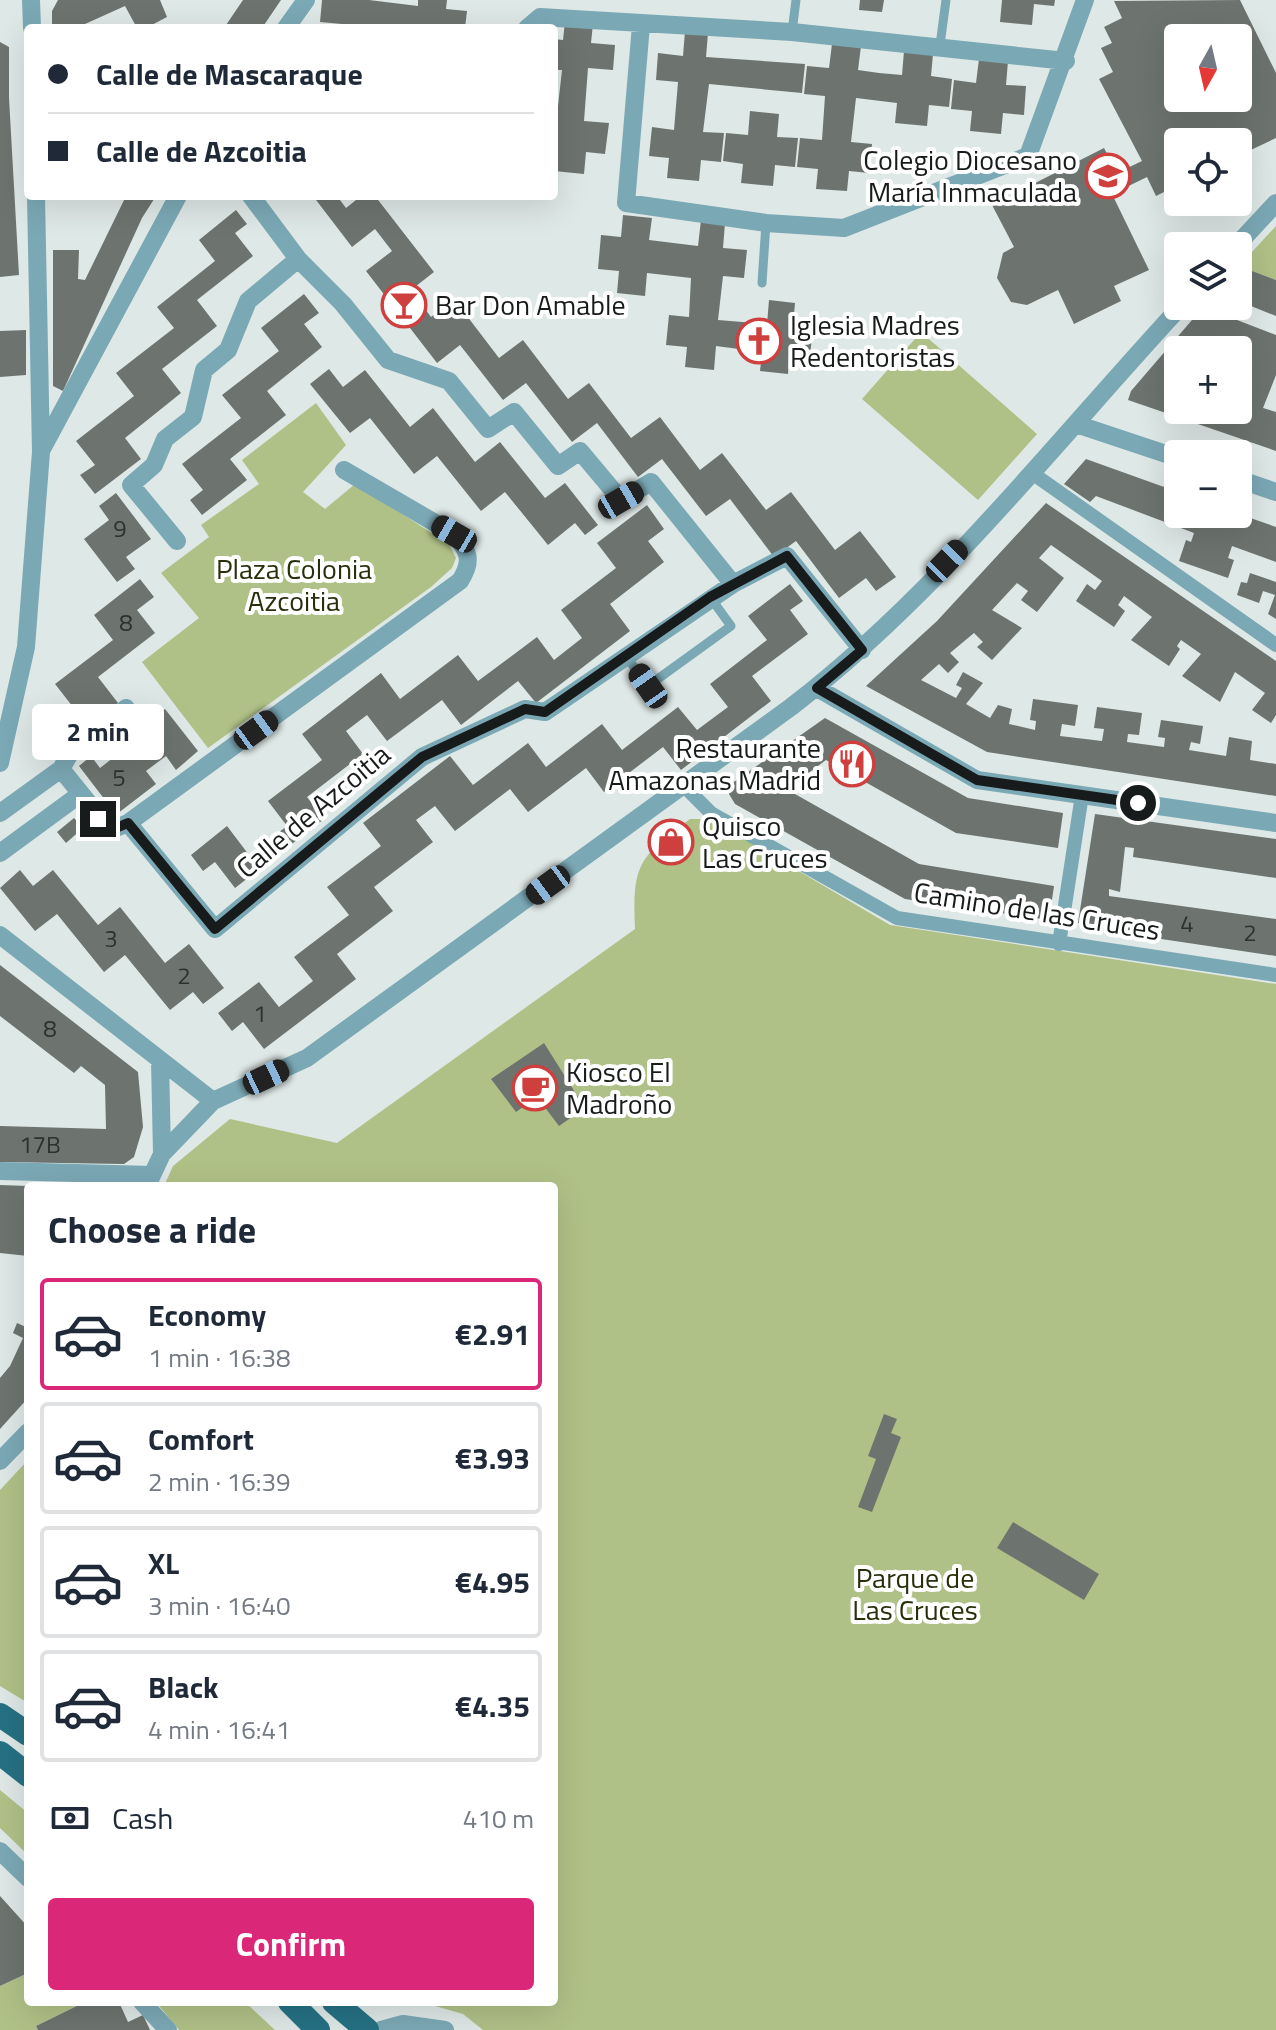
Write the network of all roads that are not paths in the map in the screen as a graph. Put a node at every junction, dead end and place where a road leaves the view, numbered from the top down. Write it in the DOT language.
graph roads {
  1 [pos="31,0"];
  2 [pos="306,0"];
  3 [pos="796,0"];
  4 [pos="946,0"];
  5 [pos="1085,0"];
  6 [pos="32,24"];
  7 [pos="289,24"];
  8 [pos="532,24"];
  9 [pos="641,25"];
  10 [pos="792,32"];
  11 [pos="940,45"];
  12 [pos="1066,61"];
  13 [pos="36,200"];
  14 [pos="176,200"];
  15 [pos="254,200"];
  16 [pos="1276,203"];
  17 [pos="766,223"];
  18 [pos="1249,232"];
  19 [pos="298,259"];
  20 [pos="762,283"];
  21 [pos="1169,320"];
  22 [pos="1076,424"];
  23 [pos="41,452"];
  24 [pos="1164,453"];
  25 [pos="344,470"];
  26 [pos="1032,473"];
  27 [pos="1252,484"];
  28 [pos="1276,492"];
  29 [pos="177,541"];
  30 [pos="733,584"];
  31 [pos="710,597"];
  32 [pos="1276,645"];
  33 [pos="862,650"];
  34 [pos="626,656"];
  35 [pos="817,688"];
  36 [pos="126,708"];
  37 [pos="0,763"];
  38 [pos="61,769"];
  39 [pos="684,786"];
  40 [pos="79,795"];
  41 [pos="1082,795"];
  42 [pos="0,813"];
  43 [pos="128,823"];
  44 [pos="1276,823"];
  45 [pos="0,853"];
  46 [pos="0,935"];
  47 [pos="1059,944"];
  48 [pos="1276,975"];
  49 [pos="160,1060"];
  50 [pos="213,1101"];
  51 [pos="162,1154"];
  52 [pos="0,1171"];
  53 [pos="149,1180"];
  54 [pos="24,1436"];
  55 [pos="0,1461"];
  56 [pos="0,1715"];
  57 [pos="24,1731"];
  58 [pos="0,1753"];
  59 [pos="24,1772"];
  60 [pos="0,1851"];
  61 [pos="24,1874"];
  62 [pos="146,2006"];
  63 [pos="294,2006"];
  64 [pos="339,2006"];
  65 [pos="168,2030"];
  66 [pos="318,2030"];
  67 [pos="367,2030"];
  68 [pos="381,2030"];
  69 [pos="445,2030"];
  1 -- 6 [label="street"];
  2 -- 7 [label="street"];
  3 -- 10 [label="lane"];
  4 -- 11 [label="lane"];
  5 -- 12 [label="street"];
  8 -- 9 [label="street"];
  9 -- 10 [label="street"];
  9 -- 17 [label="street"];
  10 -- 11 [label="street"];
  11 -- 12 [label="street"];
  12 -- 17 [label="street"];
  13 -- 23 [label="street"];
  14 -- 23 [label="street"];
  15 -- 19 [label="street"];
  16 -- 18 [label="street"];
  17 -- 20 [label="lane"];
  19 -- 29 [label="street"];
  19 -- 30 [label="street"];
  21 -- 22 [label="street"];
  22 -- 24 [label="street"];
  22 -- 26 [label="street"];
  23 -- 37 [label="street"];
  25 -- 43 [label="street"];
  26 -- 32 [label="street"];
  26 -- 33 [label="street"];
  27 -- 28 [label="street"];
  30 -- 31 [label="street, Calle de Azcoitia"];
  30 -- 33 [label="street, Calle de Azcoitia"];
  31 -- 34 [label="street, Calle de Azcoitia"];
  31 -- 34 [label="lane"];
  33 -- 35 [label="street"];
  34 -- 43 [label="street, Calle de Azcoitia"];
  35 -- 39 [label="street"];
  35 -- 41 [label="street"];
  36 -- 38 [label="street"];
  38 -- 40 [label="street"];
  38 -- 42 [label="street"];
  39 -- 47 [label="street, Camino de las Cruces"];
  39 -- 50 [label="street"];
  40 -- 43 [label="street"];
  40 -- 45 [label="street"];
  41 -- 44 [label="street"];
  41 -- 47 [label="street"];
  46 -- 49 [label="street"];
  47 -- 48 [label="street, Camino de las Cruces"];
  49 -- 50 [label="street"];
  49 -- 51 [label="street"];
  50 -- 51 [label="street"];
  51 -- 53 [label="street"];
  52 -- 53 [label="street"];
  54 -- 55 [label="street"];
  56 -- 57 [label="main road"];
  58 -- 59 [label="main road"];
  60 -- 61 [label="street"];
  62 -- 65 [label="street"];
  63 -- 66 [label="main road"];
  64 -- 67 [label="main road"];
  68 -- 69 [label="street"];
}
